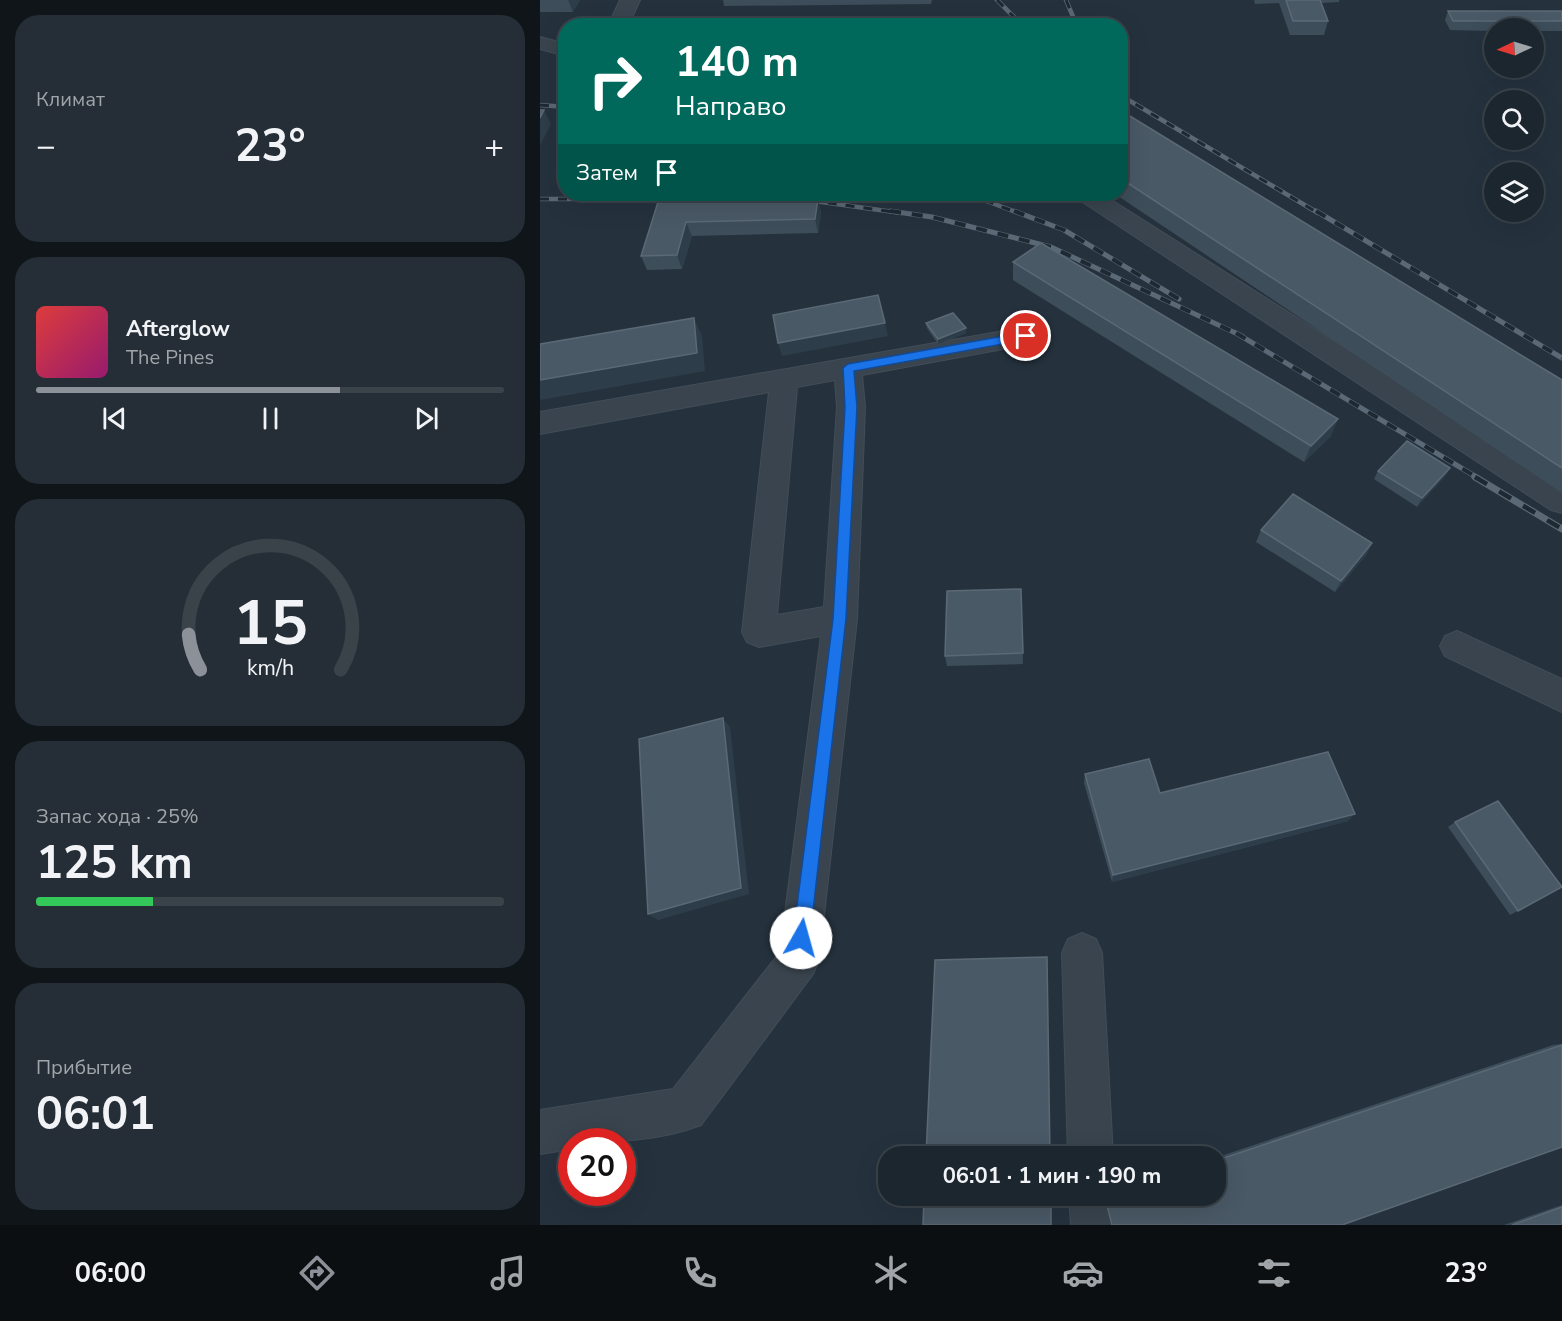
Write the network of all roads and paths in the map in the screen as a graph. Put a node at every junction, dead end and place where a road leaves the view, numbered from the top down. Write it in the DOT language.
graph roads {
  1 [pos="630,0"];
  2 [pos="622,18"];
  3 [pos="540,44"];
  4 [pos="558,48"];
  5 [pos="1097,201"];
  6 [pos="1026,336"];
  7 [pos="848,368"];
  8 [pos="784,380"];
  9 [pos="540,423"];
  10 [pos="1562,501"];
  11 [pos="840,619"];
  12 [pos="1457,646"];
  13 [pos="1562,696"];
  14 [pos="1082,953"];
  15 [pos="540,1132"];
  16 [pos="1091,1146"];
  17 [pos="1093,1206"];
  18 [pos="1094,1225"];
  1 -- 2 [label="lane"];
  3 -- 4 [label="lane"];
  5 -- 10 [label="lane"];
  6 -- 7 [label="lane"];
  7 -- 8 [label="lane"];
  7 -- 11 [label="lane"];
  8 -- 9 [label="lane"];
  8 -- 11 [label="lane"];
  11 -- 15 [label="lane"];
  12 -- 13 [label="lane"];
  14 -- 16 [label="lane"];
  17 -- 18 [label="lane"];
}
